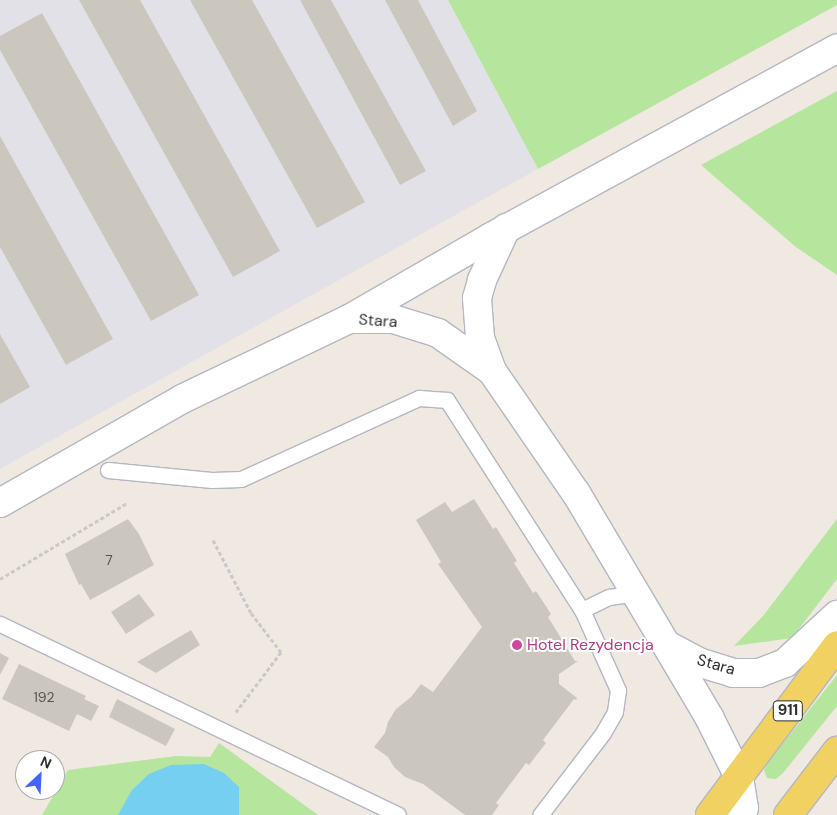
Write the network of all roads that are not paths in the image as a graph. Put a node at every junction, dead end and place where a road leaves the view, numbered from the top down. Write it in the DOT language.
graph roads {
  1 [pos="837,48"];
  2 [pos="506,228"];
  3 [pos="349,319"];
  4 [pos="492,371"];
  5 [pos="102,459"];
  6 [pos="0,503"];
  7 [pos="641,602"];
  8 [pos="582,610"];
  9 [pos="837,615"];
  10 [pos="0,624"];
  11 [pos="667,645"];
  12 [pos="837,645"];
  13 [pos="837,751"];
  14 [pos="739,778"];
  15 [pos="398,815"];
  16 [pos="540,815"];
  17 [pos="710,815"];
  18 [pos="742,815"];
  19 [pos="788,815"];
  1 -- 2 [label="street"];
  2 -- 3 [label="street"];
  2 -- 4 [label="street"];
  3 -- 4 [label="street, Stara"];
  3 -- 5 [label="street, Stara"];
  4 -- 7 [label="street, Stara"];
  5 -- 6 [label="street, Stara"];
  5 -- 8 [label="lane"];
  7 -- 8 [label="lane"];
  7 -- 11 [label="street, Stara"];
  8 -- 16 [label="lane"];
  9 -- 11 [label="street, Stara"];
  10 -- 15 [label="lane"];
  11 -- 14 [label="street, Stara"];
  12 -- 14 [label="main road, 911"];
  13 -- 19 [label="main road"];
  14 -- 17 [label="main road, 911"];
  14 -- 18 [label="street, Stara"];
}
